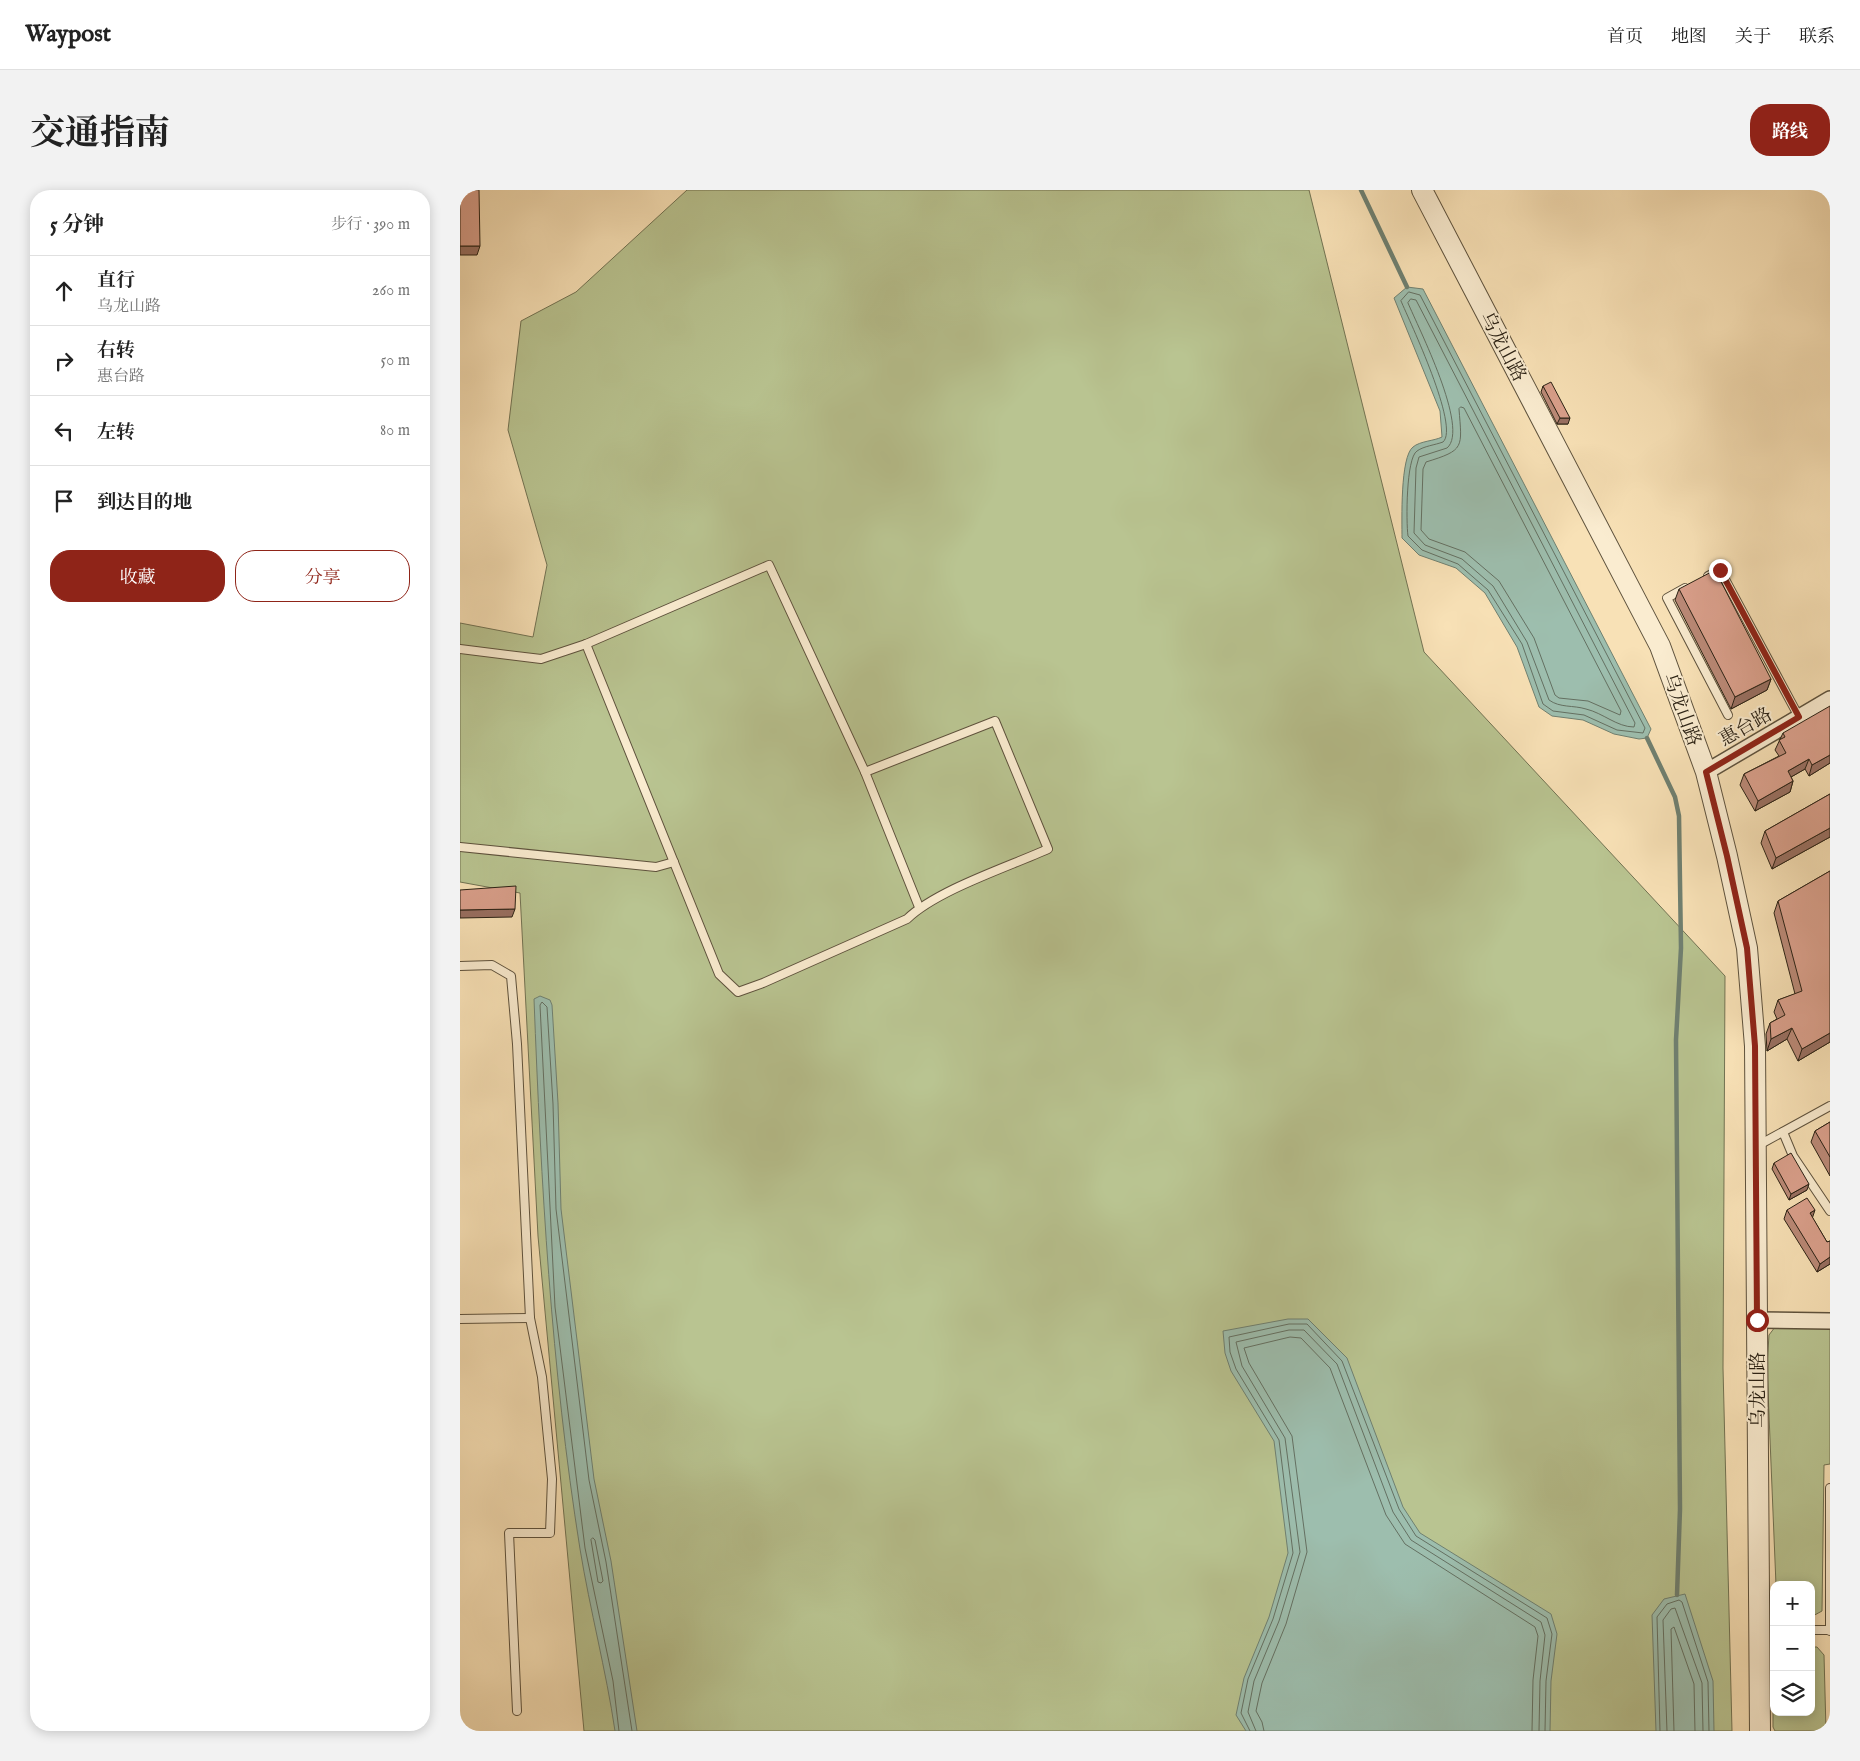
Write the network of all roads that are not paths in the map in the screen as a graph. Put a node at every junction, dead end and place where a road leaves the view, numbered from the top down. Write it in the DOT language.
graph roads {
  1 [pos="1422,190"];
  2 [pos="1702,579"];
  3 [pos="1694,584"];
  4 [pos="586,644"];
  5 [pos="460,649"];
  6 [pos="1830,699"];
  7 [pos="1728,715"];
  8 [pos="1799,717"];
  9 [pos="865,772"];
  10 [pos="1706,772"];
  11 [pos="460,847"];
  12 [pos="674,862"];
  13 [pos="918,907"];
  14 [pos="460,966"];
  15 [pos="1830,1106"];
  16 [pos="1783,1132"];
  17 [pos="1756,1147"];
  18 [pos="1830,1211"];
  19 [pos="530,1318"];
  20 [pos="460,1319"];
  21 [pos="1757,1320"];
  22 [pos="1830,1321"];
  23 [pos="1830,1488"];
  24 [pos="1815,1630"];
  25 [pos="1830,1630"];
  26 [pos="517,1710"];
  27 [pos="1760,1731"];
  1 -- 10 [label="street, 乌龙山路"];
  2 -- 8 [label="lane"];
  3 -- 7 [label="lane"];
  4 -- 5 [label="lane"];
  4 -- 9 [label="lane"];
  4 -- 12 [label="lane"];
  6 -- 8 [label="street, 惠台路"];
  8 -- 10 [label="street, 惠台路"];
  9 -- 13 [label="lane"];
  9 -- 13 [label="lane"];
  10 -- 17 [label="street, 乌龙山路"];
  11 -- 12 [label="lane"];
  12 -- 13 [label="lane"];
  14 -- 19 [label="lane"];
  15 -- 16 [label="lane"];
  16 -- 17 [label="lane"];
  16 -- 18 [label="lane"];
  17 -- 21 [label="street, 乌龙山路"];
  19 -- 20 [label="lane"];
  19 -- 26 [label="lane"];
  21 -- 22 [label="street"];
  21 -- 27 [label="street, 乌龙山路"];
  23 -- 25 [label="lane"];
  24 -- 25 [label="lane"];
}
